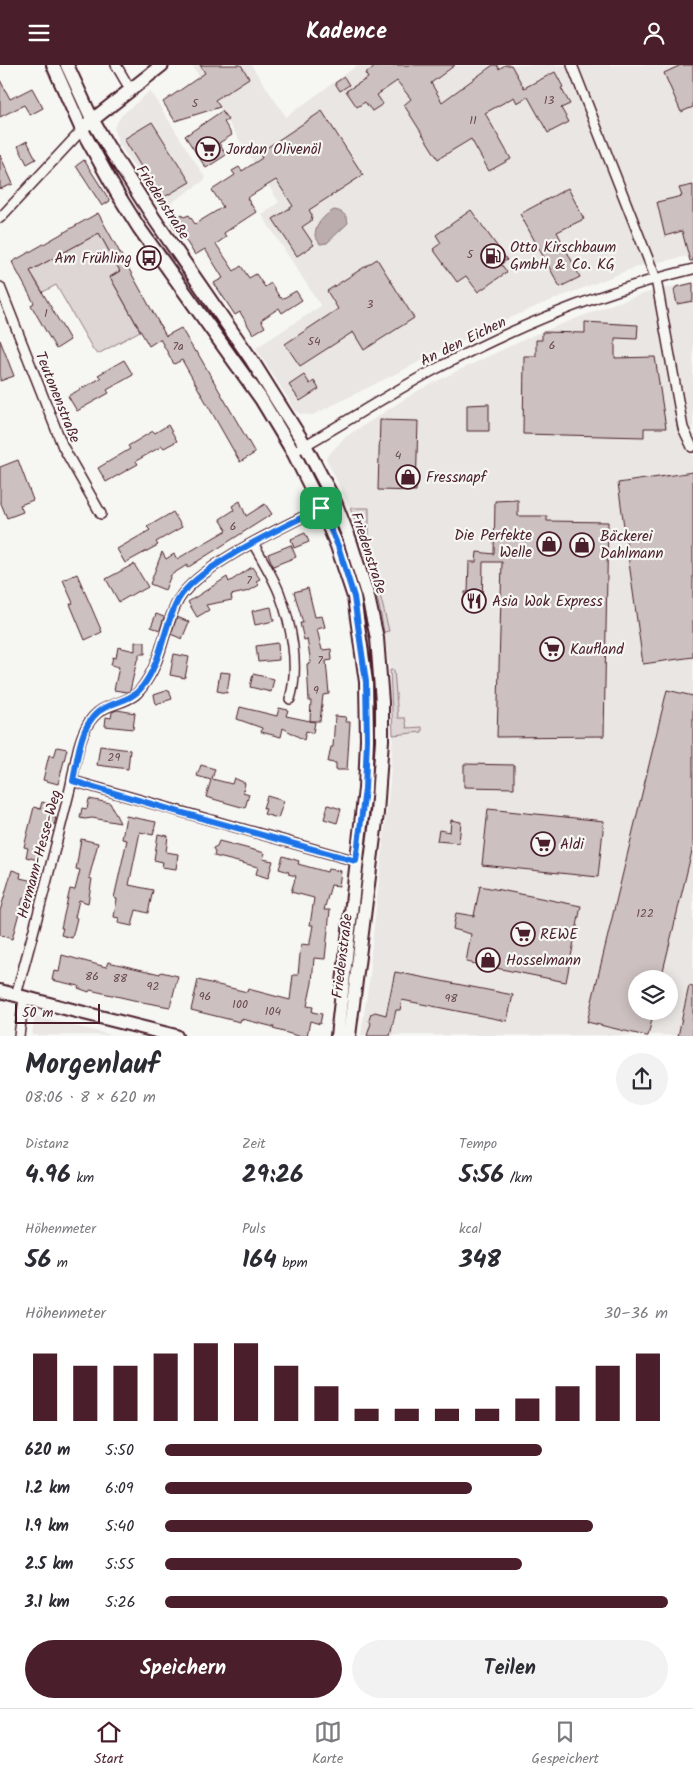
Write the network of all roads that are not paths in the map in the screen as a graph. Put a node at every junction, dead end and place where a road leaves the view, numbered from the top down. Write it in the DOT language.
graph roads {
  1 [pos="52,65"];
  2 [pos="67,65"];
  3 [pos="116,65"];
  4 [pos="162,65"];
  5 [pos="572,65"];
  6 [pos="130,89"];
  7 [pos="92,119"];
  8 [pos="82,130"];
  9 [pos="0,218"];
  10 [pos="693,269"];
  11 [pos="656,279"];
  12 [pos="0,287"];
  13 [pos="305,445"];
  14 [pos="692,447"];
  15 [pos="293,451"];
  16 [pos="321,508"];
  17 [pos="101,514"];
  18 [pos="253,543"];
  19 [pos="290,699"];
  20 [pos="73,781"];
  21 [pos="356,861"];
  22 [pos="0,991"];
  23 [pos="20,997"];
  24 [pos="19,1035"];
  25 [pos="176,1035"];
  26 [pos="338,1035"];
  27 [pos="349,1035"];
  1 -- 8 [label="main road, Friedenstraße"];
  2 -- 7 [label="main road, Friedenstraße"];
  3 -- 6 [label="street"];
  4 -- 6 [label="main road"];
  5 -- 11 [label="street"];
  6 -- 7 [label="main road"];
  7 -- 8 [label="main road"];
  7 -- 13 [label="main road, Friedenstraße"];
  8 -- 9 [label="street"];
  8 -- 15 [label="main road, Friedenstraße"];
  10 -- 11 [label="street, An den Eichen"];
  11 -- 13 [label="street, An den Eichen"];
  11 -- 14 [label="street"];
  12 -- 17 [label="street, Teutonenstraße"];
  13 -- 15 [label="street, An den Eichen"];
  13 -- 27 [label="main road, Friedenstraße"];
  15 -- 16 [label="main road, Friedenstraße"];
  16 -- 18 [label="street, Hermann-Hesse-Weg"];
  16 -- 21 [label="main road, Friedenstraße"];
  18 -- 19 [label="street"];
  18 -- 20 [label="street, Hermann-Hesse-Weg"];
  20 -- 21 [label="street"];
  20 -- 23 [label="street, Hermann-Hesse-Weg"];
  21 -- 26 [label="main road, Friedenstraße"];
  22 -- 23 [label="main road"];
  23 -- 24 [label="street, Hermann-Hesse-Weg"];
  23 -- 25 [label="main road"];
}
